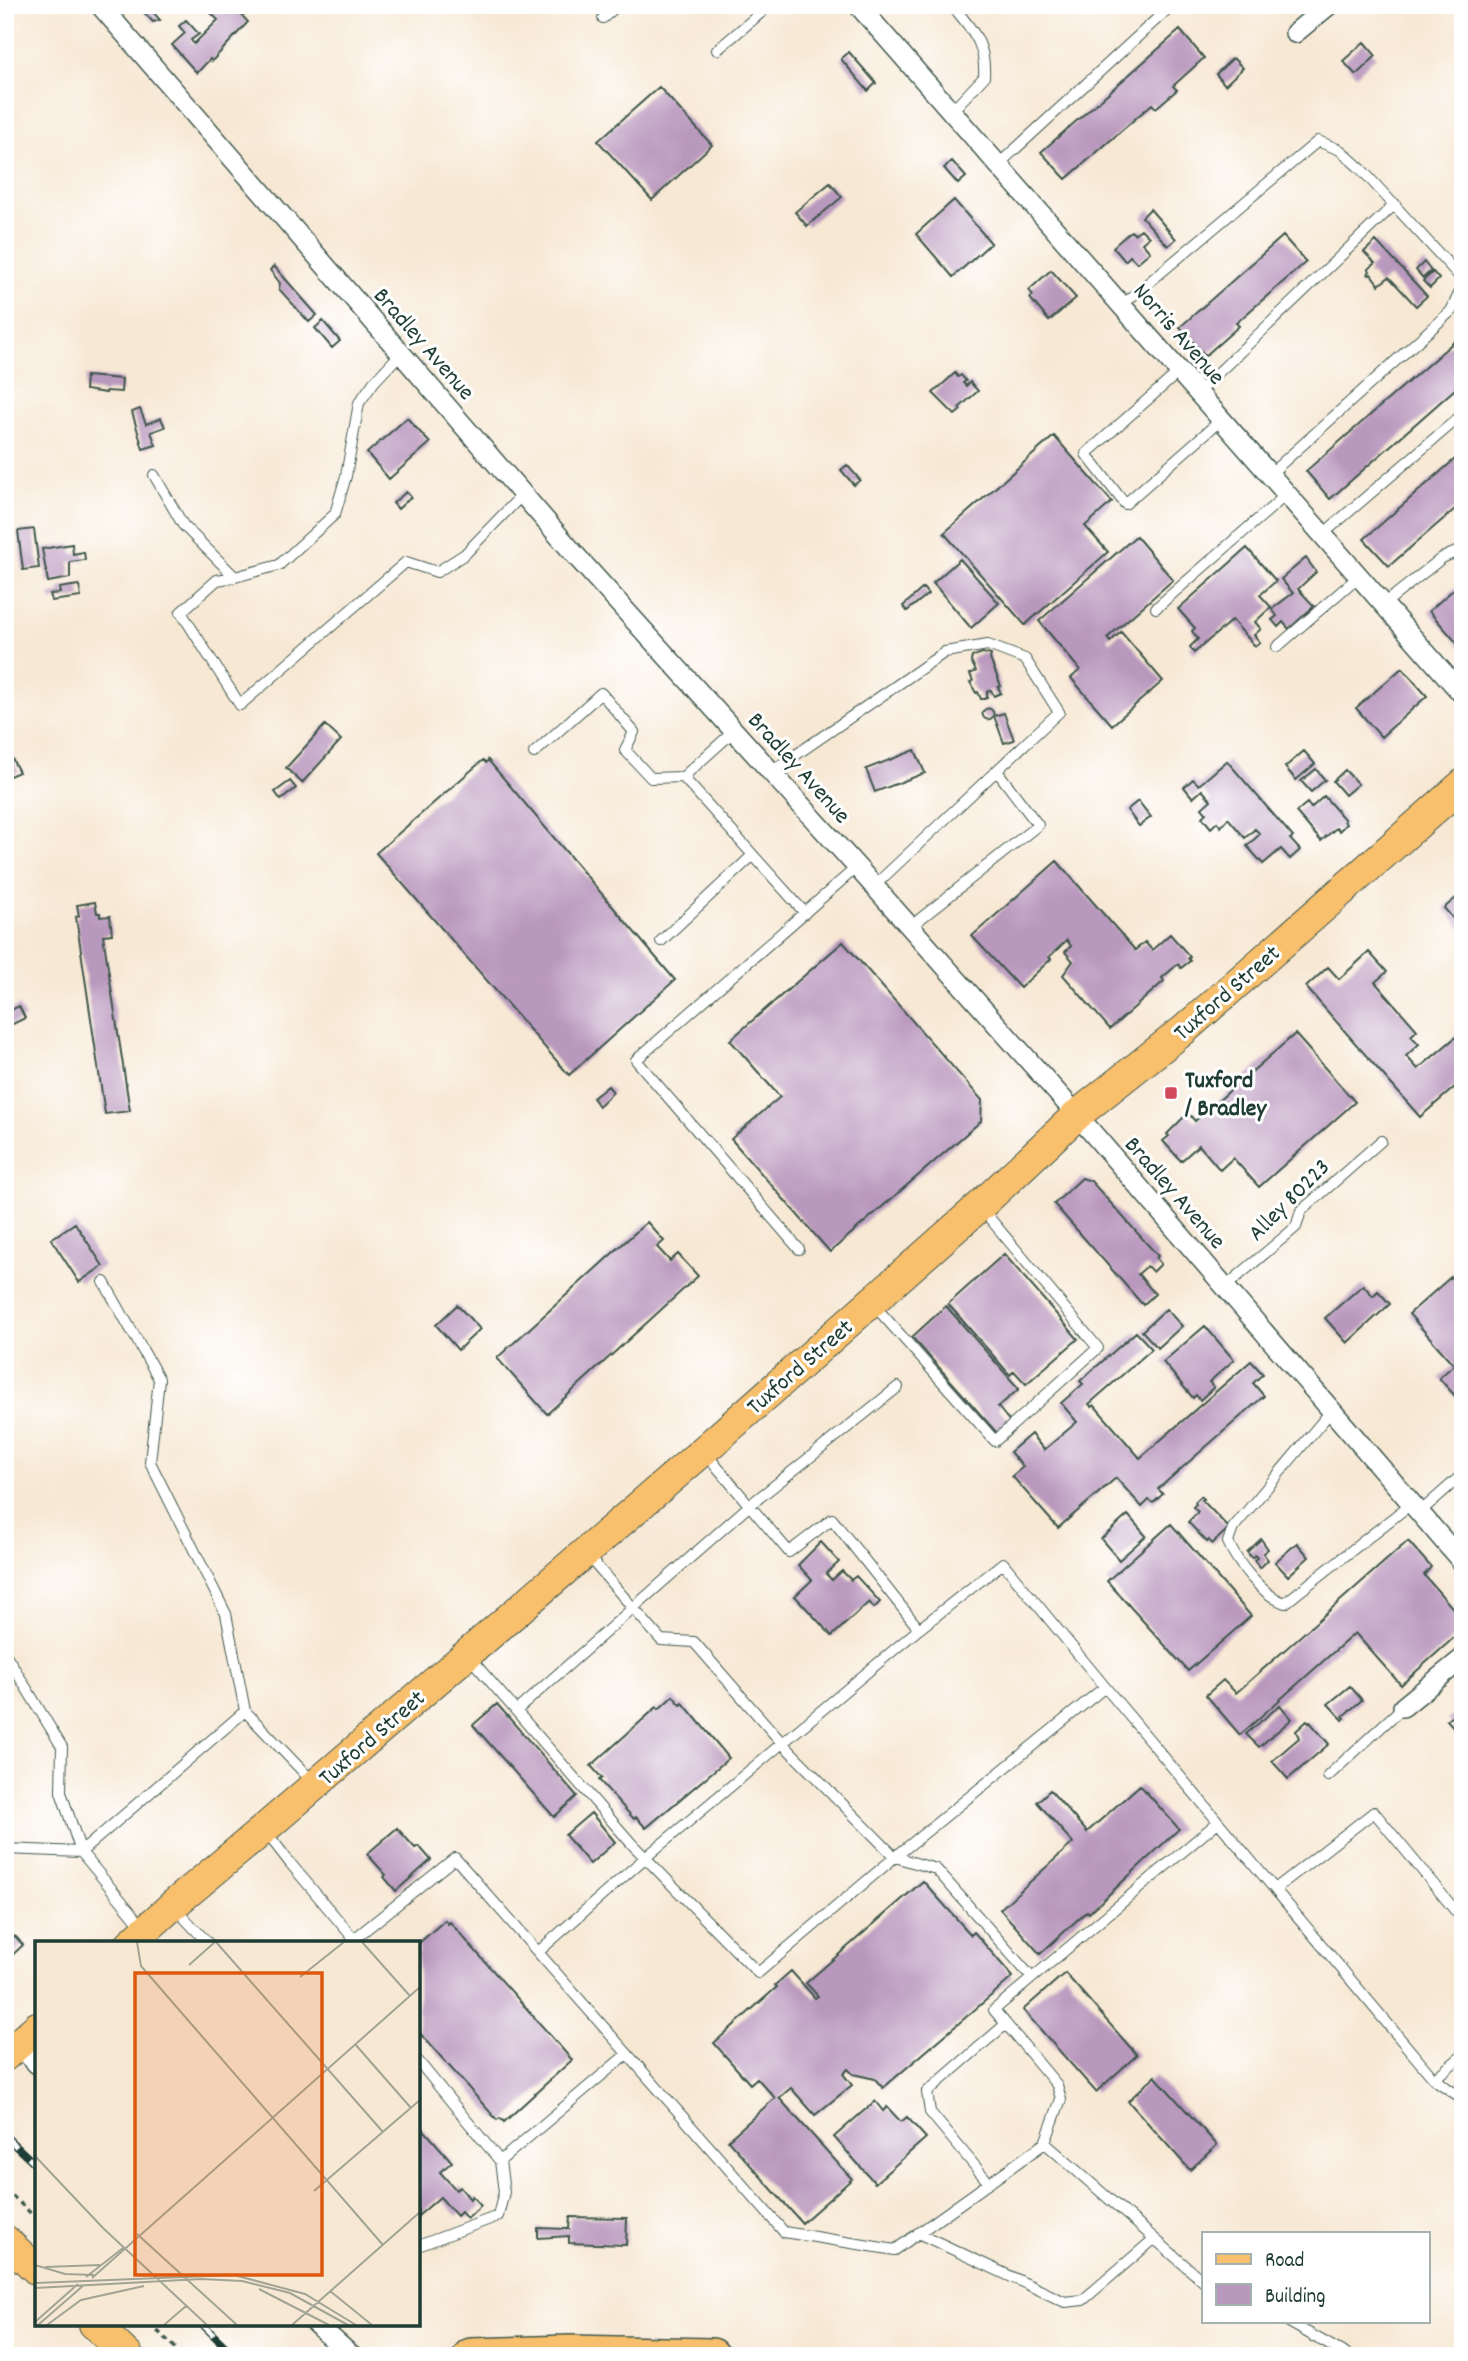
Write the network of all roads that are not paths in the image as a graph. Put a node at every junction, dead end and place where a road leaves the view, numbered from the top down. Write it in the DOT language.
graph roads {
  1 [pos="100,5"];
  2 [pos="618,5"];
  3 [pos="770,5"];
  4 [pos="858,5"];
  5 [pos="952,5"];
  6 [pos="1172,5"];
  7 [pos="1329,5"];
  8 [pos="603,18"];
  9 [pos="1295,33"];
  10 [pos="718,50"];
  11 [pos="952,111"];
  12 [pos="999,164"];
  13 [pos="1395,204"];
  14 [pos="1463,283"];
  15 [pos="1122,305"];
  16 [pos="401,353"];
  17 [pos="1180,371"];
  18 [pos="1198,392"];
  19 [pos="1463,414"];
  20 [pos="1222,419"];
  21 [pos="1270,474"];
  22 [pos="154,475"];
  23 [pos="523,494"];
  24 [pos="1287,494"];
  25 [pos="1323,534"];
  26 [pos="1463,549"];
  27 [pos="1359,576"];
  28 [pos="235,577"];
  29 [pos="1384,604"];
  30 [pos="1156,608"];
  31 [pos="1277,647"];
  32 [pos="1463,695"];
  33 [pos="734,731"];
  34 [pos="534,752"];
  35 [pos="997,771"];
  36 [pos="771,772"];
  37 [pos="683,777"];
  38 [pos="1463,784"];
  39 [pos="753,855"];
  40 [pos="857,867"];
  41 [pos="874,886"];
  42 [pos="806,913"];
  43 [pos="910,927"];
  44 [pos="661,941"];
  45 [pos="1077,1115"];
  46 [pos="1381,1141"];
  47 [pos="980,1206"];
  48 [pos="799,1249"];
  49 [pos="104,1282"];
  50 [pos="1225,1287"];
  51 [pos="871,1302"];
  52 [pos="898,1387"];
  53 [pos="1332,1410"];
  54 [pos="703,1451"];
  55 [pos="1463,1474"];
  56 [pos="750,1505"];
  57 [pos="1416,1508"];
  58 [pos="586,1553"];
  59 [pos="1463,1563"];
  60 [pos="632,1607"];
  61 [pos="919,1629"];
  62 [pos="5,1653"];
  63 [pos="467,1654"];
  64 [pos="1463,1658"];
  65 [pos="1105,1687"];
  66 [pos="1403,1707"];
  67 [pos="245,1711"];
  68 [pos="516,1711"];
  69 [pos="782,1743"];
  70 [pos="1328,1776"];
  71 [pos="316,1784"];
  72 [pos="1218,1822"];
  73 [pos="264,1829"];
  74 [pos="5,1849"];
  75 [pos="81,1852"];
  76 [pos="646,1857"];
  77 [pos="895,1857"];
  78 [pos="1275,1889"];
  79 [pos="173,1905"];
  80 [pos="1463,1920"];
  81 [pos="139,1936"];
  82 [pos="351,1940"];
  83 [pos="206,1941"];
  84 [pos="538,1952"];
  85 [pos="1032,1978"];
  86 [pos="1006,2024"];
  87 [pos="627,2054"];
  88 [pos="1463,2055"];
  89 [pos="420,2063"];
  90 [pos="1434,2078"];
  91 [pos="1463,2099"];
  92 [pos="1045,2143"];
  93 [pos="500,2161"];
  94 [pos="989,2183"];
  95 [pos="918,2233"];
  96 [pos="1154,2239"];
  97 [pos="5,2240"];
  98 [pos="420,2245"];
  99 [pos="35,2268"];
  100 [pos="1202,2280"];
  101 [pos="1289,2322"];
  102 [pos="96,2326"];
  103 [pos="319,2326"];
  104 [pos="128,2356"];
  105 [pos="352,2356"];
  106 [pos="473,2356"];
  107 [pos="712,2356"];
  108 [pos="1349,2356"];
  1 -- 16 [label="street, Bradley Avenue"];
  2 -- 8 [label="lane"];
  3 -- 10 [label="lane"];
  4 -- 11 [label="street, Norris Avenue"];
  5 -- 11 [label="lane"];
  6 -- 12 [label="lane"];
  7 -- 9 [label="street"];
  11 -- 12 [label="street, Norris Avenue"];
  12 -- 15 [label="street, Norris Avenue"];
  13 -- 14 [label="lane"];
  13 -- 15 [label="lane"];
  13 -- 18 [label="lane"];
  14 -- 21 [label="lane"];
  15 -- 17 [label="street, Norris Avenue"];
  16 -- 23 [label="street, Bradley Avenue"];
  16 -- 28 [label="lane"];
  17 -- 18 [label="street, Norris Avenue"];
  17 -- 20 [label="lane"];
  18 -- 20 [label="street, Norris Avenue"];
  19 -- 25 [label="lane"];
  20 -- 21 [label="street, Norris Avenue"];
  21 -- 24 [label="street, Norris Avenue"];
  22 -- 28 [label="lane"];
  23 -- 28 [label="lane"];
  23 -- 33 [label="street, Bradley Avenue"];
  24 -- 25 [label="street, Norris Avenue"];
  24 -- 30 [label="lane"];
  25 -- 27 [label="street, Norris Avenue"];
  26 -- 29 [label="lane"];
  27 -- 29 [label="street, Norris Avenue"];
  27 -- 31 [label="lane"];
  29 -- 32 [label="street, Norris Avenue"];
  33 -- 36 [label="street, Bradley Avenue"];
  33 -- 37 [label="lane"];
  34 -- 37 [label="lane"];
  35 -- 36 [label="lane"];
  35 -- 41 [label="lane"];
  35 -- 43 [label="lane"];
  36 -- 40 [label="street, Bradley Avenue"];
  37 -- 39 [label="lane"];
  38 -- 45 [label="main road, Tuxford Street"];
  39 -- 42 [label="lane"];
  39 -- 44 [label="lane"];
  40 -- 41 [label="street, Bradley Avenue"];
  40 -- 42 [label="lane"];
  41 -- 43 [label="street, Bradley Avenue"];
  42 -- 48 [label="lane"];
  43 -- 45 [label="street, Bradley Avenue"];
  45 -- 47 [label="main road, Tuxford Street"];
  45 -- 50 [label="street, Bradley Avenue"];
  46 -- 50 [label="lane, Alley 80223"];
  47 -- 51 [label="main road, Tuxford Street"];
  47 -- 51 [label="lane"];
  49 -- 67 [label="lane"];
  50 -- 53 [label="street, Bradley Avenue"];
  51 -- 54 [label="main road, Tuxford Street"];
  52 -- 56 [label="lane"];
  53 -- 57 [label="street, Bradley Avenue"];
  53 -- 57 [label="lane"];
  54 -- 56 [label="lane"];
  54 -- 58 [label="main road, Tuxford Street"];
  55 -- 57 [label="lane"];
  56 -- 60 [label="lane"];
  56 -- 61 [label="lane"];
  57 -- 59 [label="street, Bradley Avenue"];
  58 -- 60 [label="lane"];
  58 -- 63 [label="main road, Tuxford Street"];
  60 -- 68 [label="lane"];
  60 -- 69 [label="lane"];
  61 -- 65 [label="lane"];
  61 -- 69 [label="lane"];
  62 -- 75 [label="lane"];
  63 -- 68 [label="lane"];
  63 -- 71 [label="main road, Tuxford Street"];
  64 -- 66 [label="street"];
  65 -- 72 [label="lane"];
  65 -- 77 [label="lane"];
  66 -- 70 [label="lane"];
  67 -- 71 [label="lane"];
  67 -- 75 [label="lane"];
  68 -- 76 [label="lane"];
  69 -- 76 [label="lane"];
  69 -- 77 [label="lane"];
  71 -- 73 [label="main road, Tuxford Street"];
  72 -- 78 [label="lane"];
  72 -- 85 [label="lane"];
  73 -- 79 [label="main road, Tuxford Street"];
  73 -- 82 [label="lane"];
  74 -- 75 [label="lane"];
  75 -- 81 [label="lane"];
  76 -- 77 [label="lane"];
  76 -- 84 [label="lane"];
  77 -- 85 [label="lane"];
  78 -- 80 [label="lane"];
  78 -- 90 [label="lane"];
  79 -- 81 [label="main road, Tuxford Street"];
  79 -- 83 [label="lane"];
  82 -- 84 [label="lane"];
  84 -- 87 [label="lane"];
  85 -- 86 [label="lane"];
  86 -- 92 [label="lane"];
  86 -- 94 [label="lane"];
  87 -- 93 [label="lane"];
  87 -- 95 [label="lane"];
  88 -- 90 [label="lane"];
  89 -- 93 [label="lane"];
  90 -- 91 [label="lane"];
  92 -- 94 [label="lane"];
  92 -- 96 [label="lane"];
  93 -- 98 [label="lane"];
  94 -- 95 [label="lane"];
  95 -- 96 [label="lane"];
  96 -- 100 [label="lane"];
  97 -- 99 [label="main road"];
  101 -- 108 [label="lane"];
  102 -- 104 [label="main road"];
  103 -- 105 [label="street"];
  106 -- 107 [label="highway"];
}
